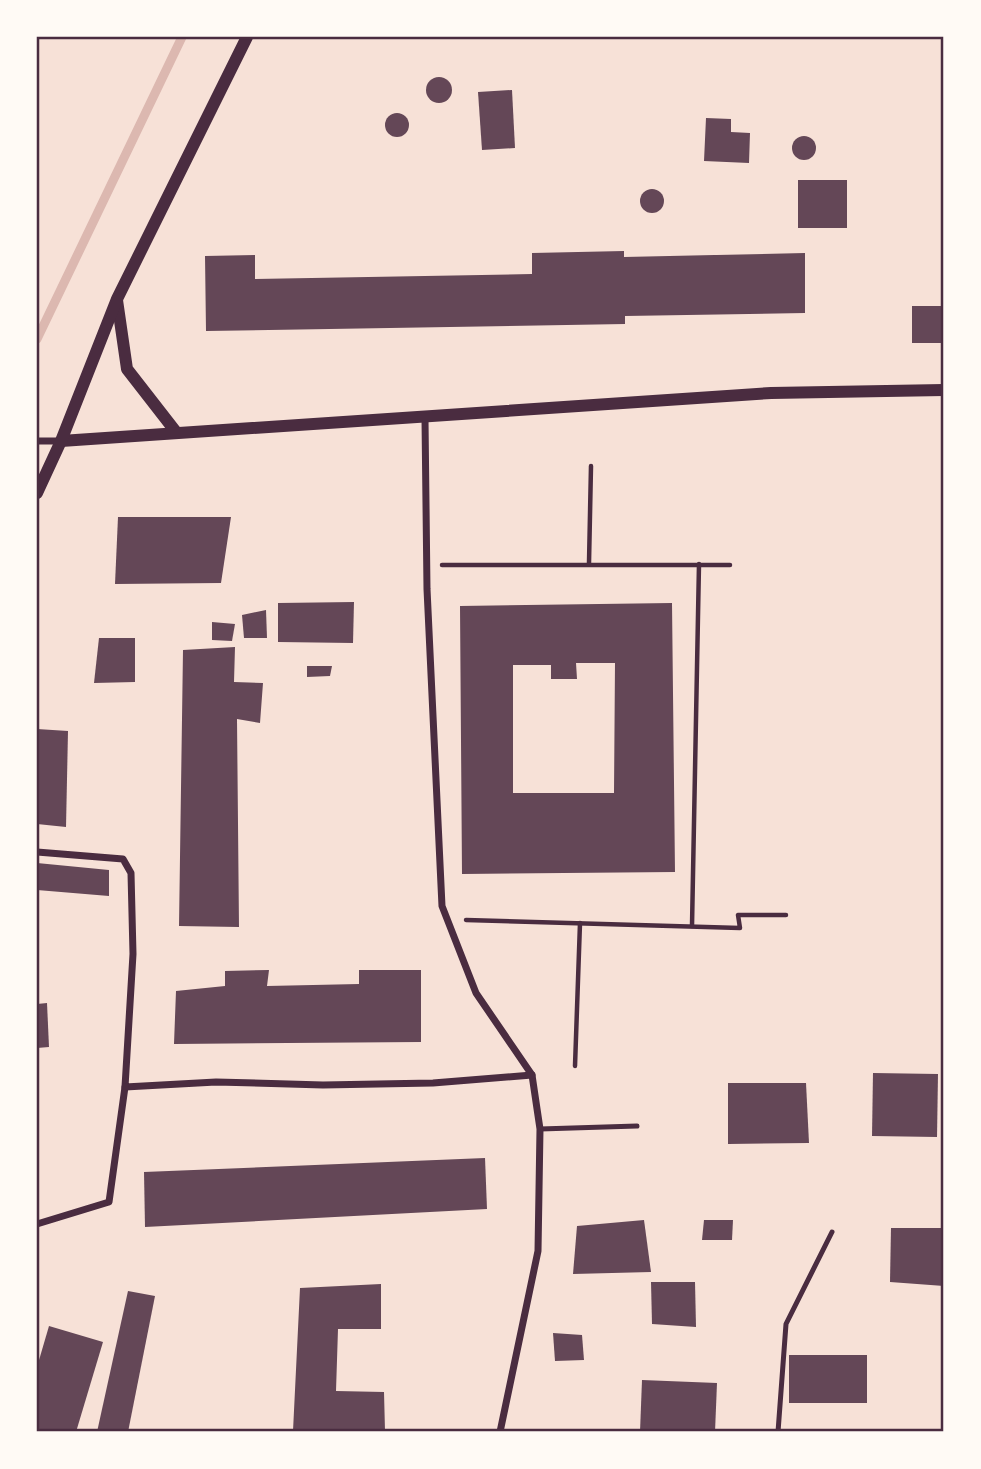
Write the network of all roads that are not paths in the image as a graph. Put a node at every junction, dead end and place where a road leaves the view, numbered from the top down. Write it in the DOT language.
graph roads {
  1 [pos="247,37"];
  2 [pos="117,299"];
  3 [pos="944,390"];
  4 [pos="425,419"];
  5 [pos="176,432"];
  6 [pos="37,441"];
  7 [pos="61,441"];
  8 [pos="37,492"];
  9 [pos="37,852"];
  10 [pos="532,1075"];
  11 [pos="125,1087"];
  12 [pos="637,1126"];
  13 [pos="540,1129"];
  14 [pos="37,1224"];
  15 [pos="832,1232"];
  16 [pos="500,1432"];
  17 [pos="778,1432"];
  1 -- 2 [label="street"];
  2 -- 5 [label="street"];
  2 -- 7 [label="street"];
  3 -- 4 [label="street"];
  4 -- 5 [label="street"];
  4 -- 10 [label="street"];
  5 -- 7 [label="street"];
  6 -- 7 [label="street"];
  7 -- 8 [label="street"];
  9 -- 11 [label="street"];
  10 -- 11 [label="street"];
  10 -- 13 [label="street"];
  11 -- 14 [label="street"];
  12 -- 13 [label="lane"];
  13 -- 16 [label="street"];
  15 -- 17 [label="lane"];
}
